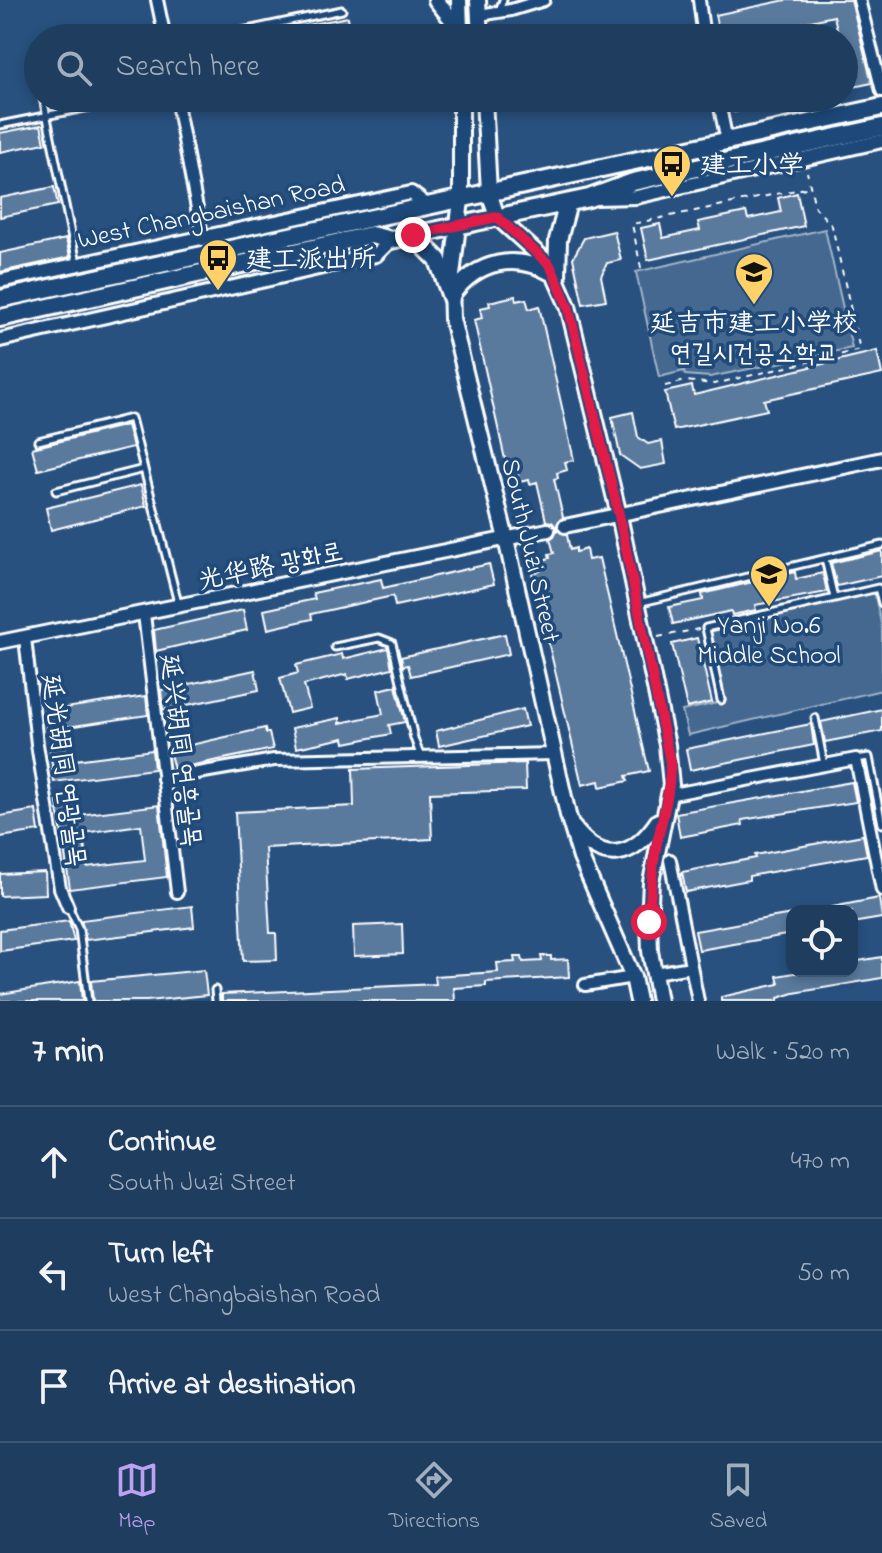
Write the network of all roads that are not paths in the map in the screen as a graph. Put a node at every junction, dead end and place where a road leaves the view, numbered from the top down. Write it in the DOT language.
graph roads {
  1 [pos="157,0"];
  2 [pos="436,0"];
  3 [pos="459,0"];
  4 [pos="503,0"];
  5 [pos="544,0"];
  6 [pos="699,0"];
  7 [pos="859,0"];
  8 [pos="478,8"];
  9 [pos="342,10"];
  10 [pos="499,12"];
  11 [pos="162,24"];
  12 [pos="276,24"];
  13 [pos="453,24"];
  14 [pos="460,24"];
  15 [pos="702,24"];
  16 [pos="882,90"];
  17 [pos="882,107"];
  18 [pos="45,112"];
  19 [pos="66,112"];
  20 [pos="179,112"];
  21 [pos="461,112"];
  22 [pos="485,112"];
  23 [pos="721,112"];
  24 [pos="46,116"];
  25 [pos="0,125"];
  26 [pos="882,127"];
  27 [pos="727,141"];
  28 [pos="882,141"];
  29 [pos="489,192"];
  30 [pos="589,198"];
  31 [pos="461,200"];
  32 [pos="568,203"];
  33 [pos="428,206"];
  34 [pos="497,217"];
  35 [pos="459,225"];
  36 [pos="413,235"];
  37 [pos="203,240"];
  38 [pos="391,240"];
  39 [pos="78,264"];
  40 [pos="557,277"];
  41 [pos="0,281"];
  42 [pos="451,297"];
  43 [pos="0,299"];
  44 [pos="0,318"];
  45 [pos="0,340"];
  46 [pos="38,441"];
  47 [pos="882,459"];
  48 [pos="144,469"];
  49 [pos="56,491"];
  50 [pos="619,515"];
  51 [pos="565,526"];
  52 [pos="548,530"];
  53 [pos="506,539"];
  54 [pos="882,545"];
  55 [pos="825,559"];
  56 [pos="834,598"];
  57 [pos="637,603"];
  58 [pos="882,603"];
  59 [pos="179,606"];
  60 [pos="144,614"];
  61 [pos="25,638"];
  62 [pos="0,642"];
  63 [pos="335,647"];
  64 [pos="721,700"];
  65 [pos="815,718"];
  66 [pos="553,754"];
  67 [pos="421,757"];
  68 [pos="856,759"];
  69 [pos="825,765"];
  70 [pos="163,779"];
  71 [pos="668,795"];
  72 [pos="664,813"];
  73 [pos="570,824"];
  74 [pos="882,824"];
  75 [pos="670,860"];
  76 [pos="882,890"];
  77 [pos="177,892"];
  78 [pos="68,907"];
  79 [pos="691,967"];
  80 [pos="654,973"];
  81 [pos="633,977"];
  82 [pos="585,985"];
  83 [pos="215,990"];
  84 [pos="88,1001"];
  85 [pos="216,1001"];
  86 [pos="638,1001"];
  87 [pos="659,1001"];
  88 [pos="698,1001"];
  1 -- 11 [label="street"];
  2 -- 13 [label="main road"];
  3 -- 14 [label="main road"];
  4 -- 10 [label="lane"];
  5 -- 10 [label="street"];
  6 -- 15 [label="street"];
  7 -- 16 [label="street"];
  8 -- 10 [label="street"];
  9 -- 12 [label="lane"];
  17 -- 27 [label="main road, West Changbaishan Road"];
  18 -- 24 [label="lane"];
  19 -- 24 [label="lane"];
  20 -- 37 [label="street"];
  21 -- 31 [label="main road, South Juzi Street"];
  22 -- 29 [label="main road"];
  23 -- 27 [label="street"];
  24 -- 25 [label="lane"];
  24 -- 39 [label="lane"];
  26 -- 30 [label="main road"];
  27 -- 29 [label="main road, West Changbaishan Road"];
  28 -- 30 [label="street"];
  29 -- 31 [label="main road, West Changbaishan Road"];
  29 -- 34 [label="main road"];
  30 -- 32 [label="main road"];
  31 -- 33 [label="main road, West Changbaishan Road"];
  31 -- 35 [label="main road, South Juzi Street"];
  32 -- 34 [label="main road"];
  32 -- 40 [label="main road"];
  33 -- 37 [label="street, West Changbaishan Road"];
  33 -- 43 [label="main road, West Changbaishan Road"];
  34 -- 35 [label="main road"];
  34 -- 40 [label="main road"];
  35 -- 36 [label="main road"];
  35 -- 42 [label="main road, South Juzi Street"];
  36 -- 38 [label="main road"];
  36 -- 42 [label="main road"];
  37 -- 39 [label="street, West Changbaishan Road"];
  38 -- 44 [label="main road"];
  38 -- 45 [label="street"];
  39 -- 41 [label="street, West Changbaishan Road"];
  40 -- 42 [label="main road"];
  40 -- 50 [label="main road"];
  42 -- 53 [label="main road, South Juzi Street"];
  46 -- 48 [label="lane"];
  47 -- 50 [label="street"];
  48 -- 49 [label="lane"];
  48 -- 59 [label="lane"];
  50 -- 51 [label="street"];
  50 -- 57 [label="main road"];
  52 -- 53 [label="street, 光华路 광화로"];
  53 -- 59 [label="street, 光华路 광화로"];
  53 -- 66 [label="main road, South Juzi Street"];
  54 -- 55 [label="lane"];
  55 -- 56 [label="lane"];
  55 -- 57 [label="lane"];
  56 -- 58 [label="lane"];
  56 -- 64 [label="lane"];
  57 -- 71 [label="main road"];
  59 -- 60 [label="street, 光华路 광화로"];
  60 -- 61 [label="street, 光华路 광화로"];
  60 -- 70 [label="street, 延兴胡同 연흥골목"];
  61 -- 62 [label="street, 光华路 광화로"];
  61 -- 78 [label="street, 延光胡同 연광골목"];
  63 -- 67 [label="lane"];
  65 -- 69 [label="lane"];
  66 -- 67 [label="street"];
  66 -- 73 [label="main road, South Juzi Street"];
  67 -- 70 [label="street"];
  68 -- 69 [label="street"];
  68 -- 74 [label="lane"];
  68 -- 76 [label="street"];
  69 -- 71 [label="street"];
  70 -- 77 [label="street, 延兴胡同 연흥골목"];
  71 -- 72 [label="main road"];
  72 -- 73 [label="main road"];
  72 -- 80 [label="main road"];
  73 -- 81 [label="main road, South Juzi Street"];
  75 -- 79 [label="street"];
  78 -- 84 [label="lane"];
  79 -- 80 [label="street"];
  79 -- 88 [label="street"];
  80 -- 87 [label="main road"];
  81 -- 82 [label="street"];
  81 -- 86 [label="main road, South Juzi Street"];
  83 -- 85 [label="lane"];
}
